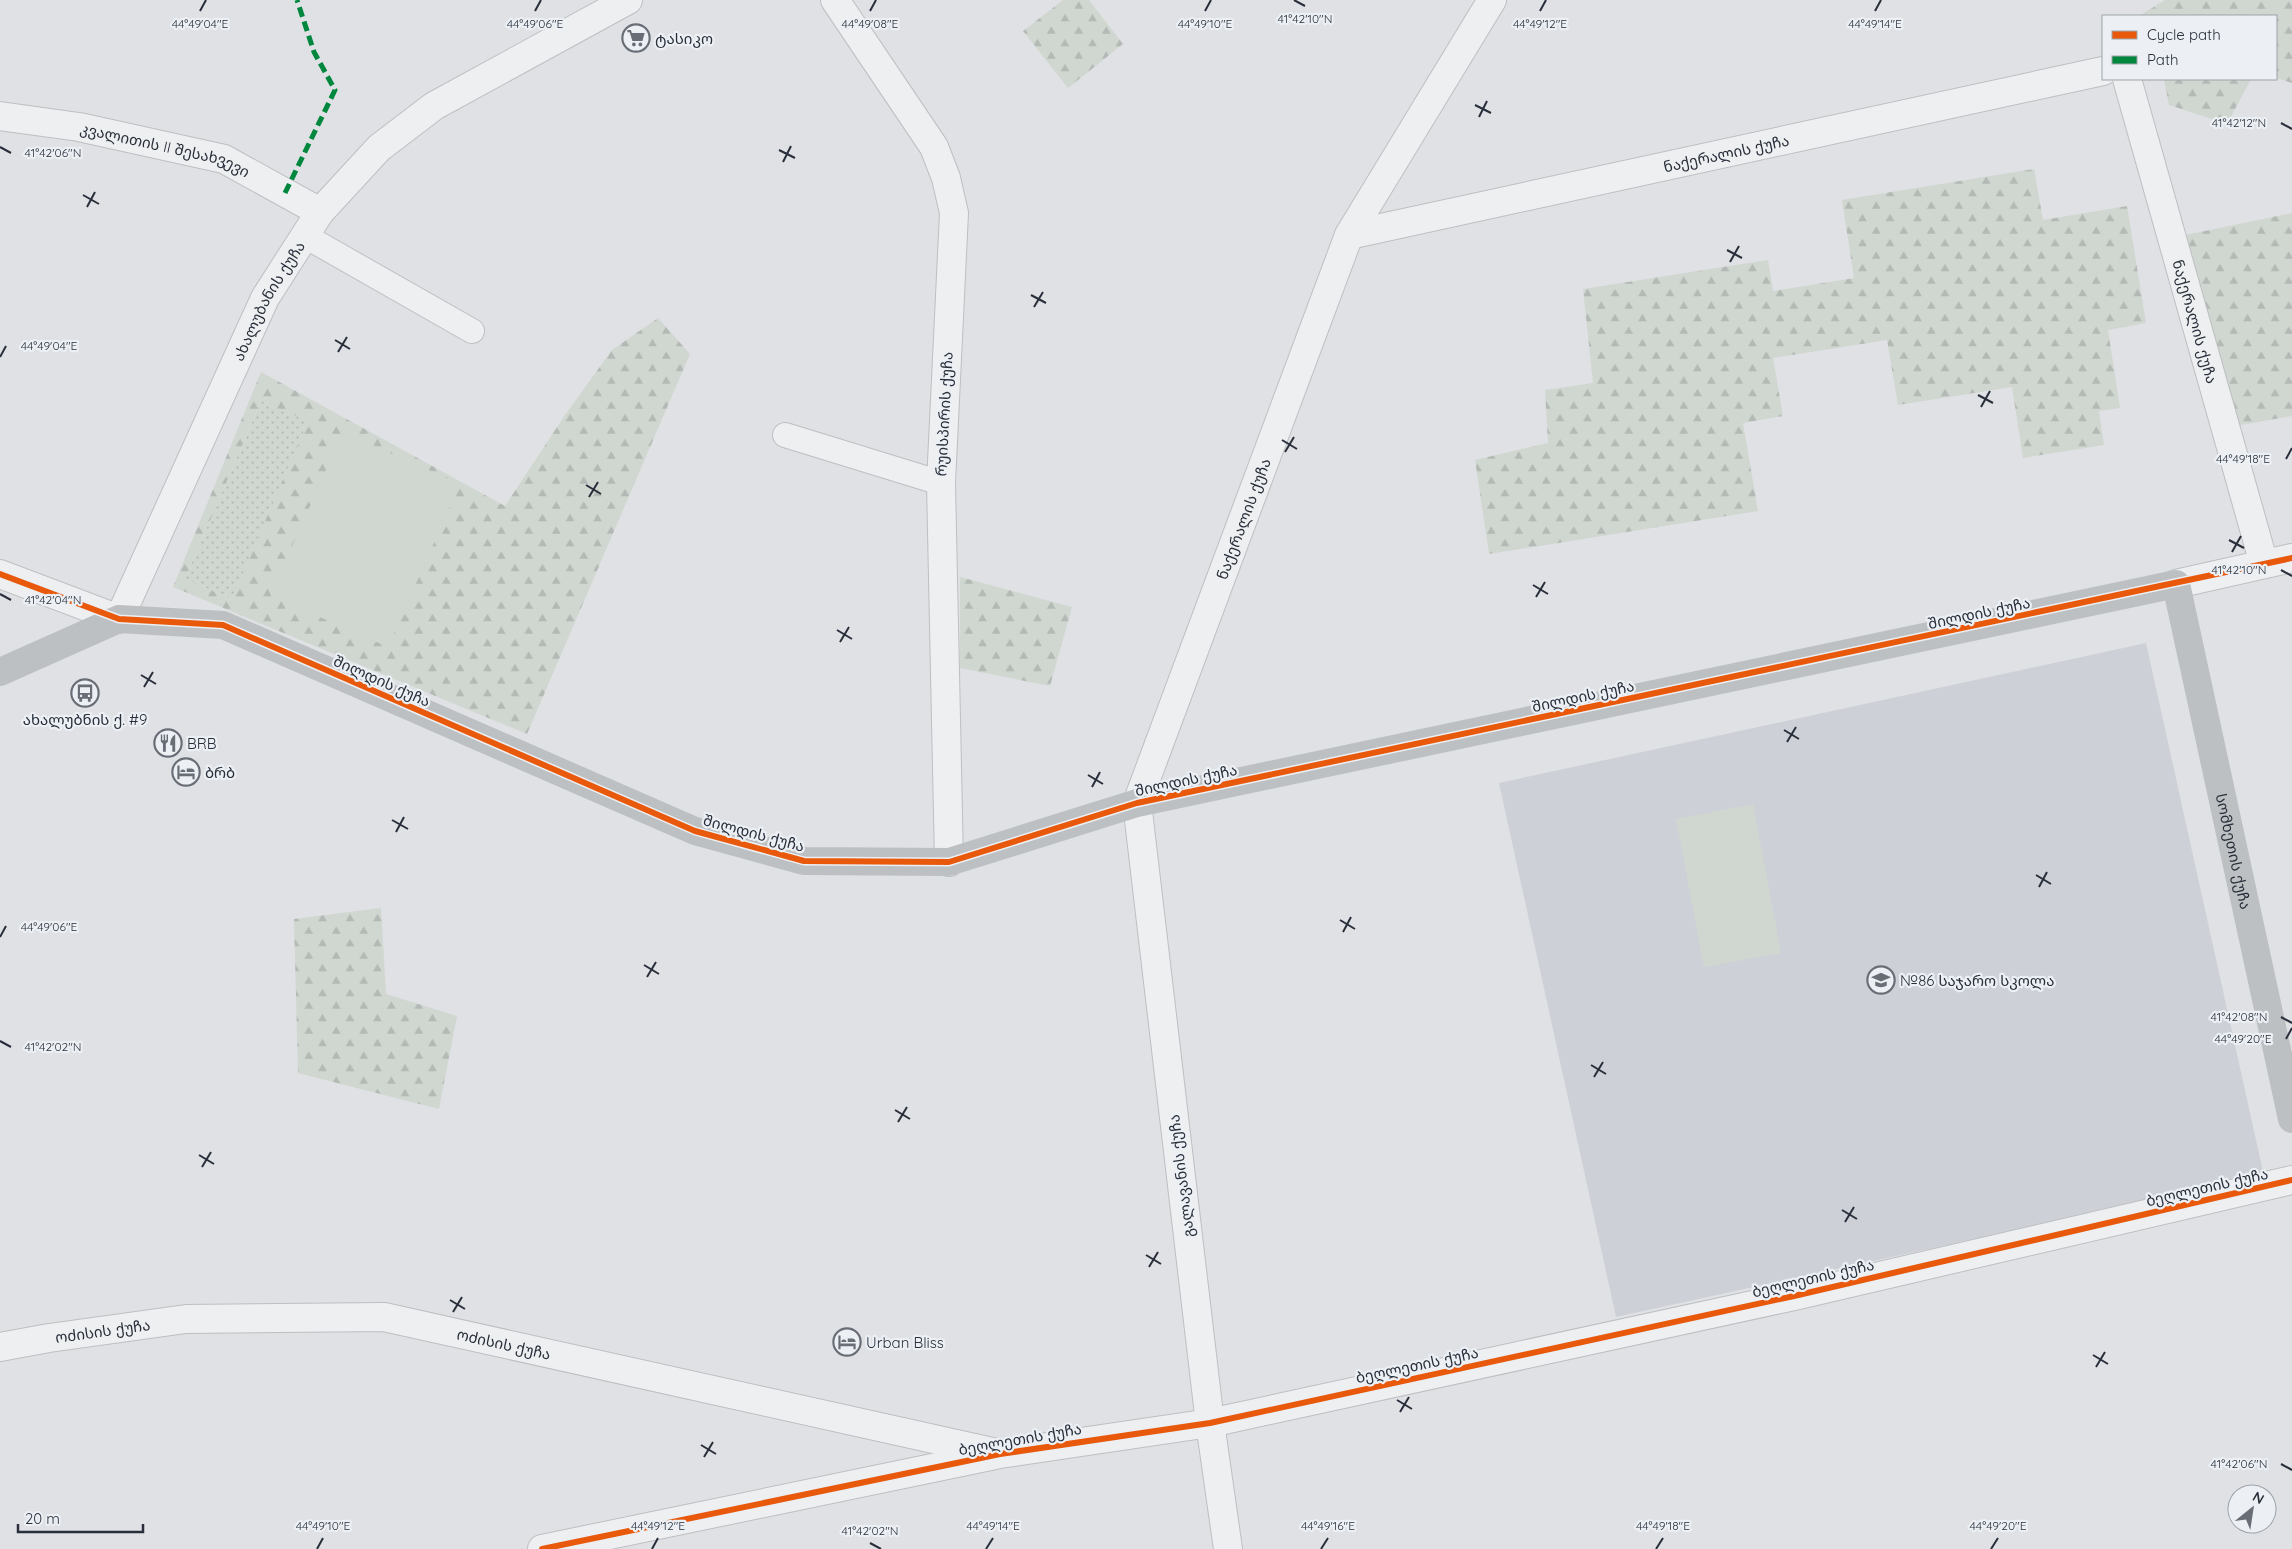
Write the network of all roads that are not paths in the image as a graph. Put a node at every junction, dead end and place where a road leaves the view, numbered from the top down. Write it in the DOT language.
graph roads {
  1 [pos="628,0"];
  2 [pos="834,0"];
  3 [pos="1492,0"];
  4 [pos="2102,72"];
  5 [pos="2127,80"];
  6 [pos="0,116"];
  7 [pos="320,212"];
  8 [pos="1349,235"];
  9 [pos="305,236"];
  10 [pos="472,331"];
  11 [pos="784,435"];
  12 [pos="941,483"];
  13 [pos="2292,558"];
  14 [pos="2264,564"];
  15 [pos="0,574"];
  16 [pos="2176,584"];
  17 [pos="118,619"];
  18 [pos="0,672"];
  19 [pos="1137,803"];
  20 [pos="949,862"];
  21 [pos="2292,1119"];
  22 [pos="2292,1180"];
  23 [pos="0,1348"];
  24 [pos="1210,1422"];
  25 [pos="1000,1454"];
  26 [pos="542,1549"];
  27 [pos="1228,1549"];
  1 -- 7 [label="street, ახალუბანის ქუჩა"];
  2 -- 12 [label="street, რუისპირის ქუჩა"];
  3 -- 8 [label="street, ნაქერალის ქუჩა"];
  4 -- 8 [label="street, ნაქერალის ქუჩა"];
  5 -- 14 [label="street, ნაქერალის ქუჩა"];
  6 -- 7 [label="street, კვალითის II შესახვევი"];
  7 -- 9 [label="street, ახალუბანის ქუჩა"];
  8 -- 19 [label="street, ნაქერალის ქუჩა"];
  9 -- 10 [label="lane"];
  9 -- 17 [label="street, ახალუბანის ქუჩა"];
  11 -- 12 [label="lane"];
  12 -- 20 [label="street, რუისპირის ქუჩა"];
  13 -- 14 [label="street, შილდის ქუჩა"];
  14 -- 16 [label="street, შილდის ქუჩა"];
  15 -- 17 [label="street"];
  16 -- 19 [label="street, შილდის ქუჩა"];
  16 -- 21 [label="street, სომხეთის ქუჩა"];
  17 -- 18 [label="street"];
  17 -- 20 [label="street, შილდის ქუჩა"];
  19 -- 20 [label="street, შილდის ქუჩა"];
  19 -- 24 [label="street, გალავანის ქუჩა"];
  22 -- 24 [label="street, ბეღლეთის ქუჩა"];
  23 -- 25 [label="street, ოძისის ქუჩა"];
  24 -- 25 [label="street, ბეღლეთის ქუჩა"];
  24 -- 27 [label="street, გალავანის ქუჩა"];
  25 -- 26 [label="street, ბეღლეთის ქუჩა"];
}
